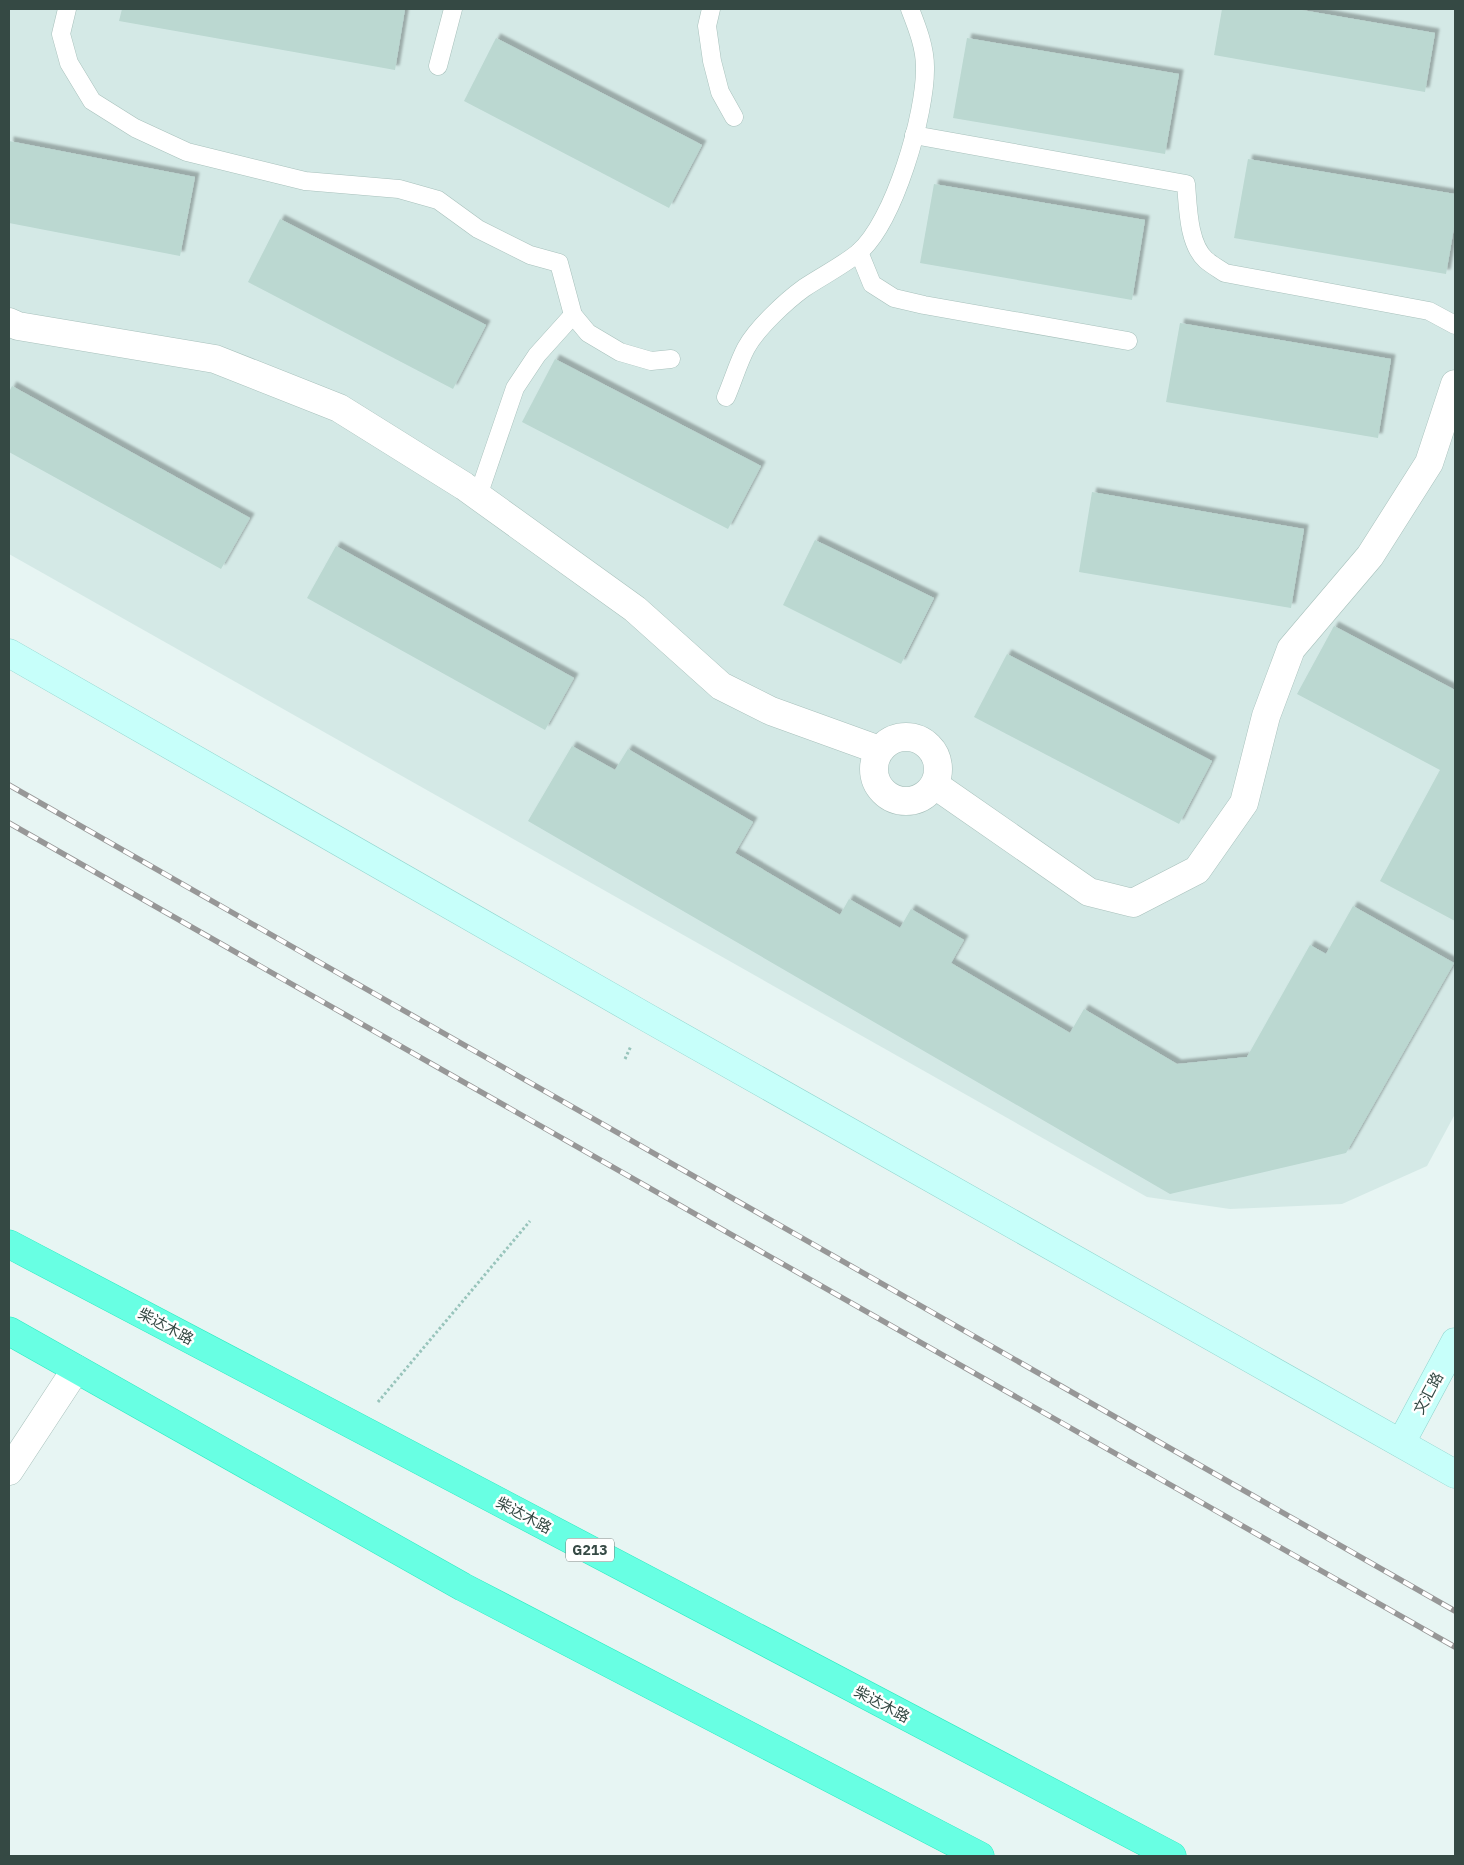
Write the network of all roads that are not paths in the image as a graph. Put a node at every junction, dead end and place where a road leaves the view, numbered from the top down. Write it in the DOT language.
graph roads {
  1 [pos="67,9"];
  2 [pos="453,9"];
  3 [pos="711,9"];
  4 [pos="910,9"];
  5 [pos="438,66"];
  6 [pos="734,117"];
  7 [pos="914,135"];
  8 [pos="859,252"];
  9 [pos="573,315"];
  10 [pos="9,322"];
  11 [pos="1455,325"];
  12 [pos="1128,341"];
  13 [pos="671,359"];
  14 [pos="1455,384"];
  15 [pos="726,397"];
  16 [pos="478,496"];
  17 [pos="9,653"];
  18 [pos="879,750"];
  19 [pos="935,785"];
  20 [pos="9,1244"];
  21 [pos="9,1331"];
  22 [pos="1455,1342"];
  23 [pos="76,1369"];
  24 [pos="1401,1443"];
  25 [pos="9,1471"];
  26 [pos="1455,1474"];
  27 [pos="980,1856"];
  28 [pos="1172,1856"];
  1 -- 9 [label="lane"];
  2 -- 5 [label="lane"];
  3 -- 6 [label="lane"];
  4 -- 7 [label="lane"];
  7 -- 8 [label="lane"];
  7 -- 11 [label="lane"];
  8 -- 12 [label="lane"];
  8 -- 15 [label="lane"];
  9 -- 13 [label="lane"];
  9 -- 16 [label="lane"];
  10 -- 16 [label="street"];
  14 -- 19 [label="street"];
  16 -- 18 [label="street"];
  17 -- 24 [label="street"];
  18 -- 19 [label="street"];
  18 -- 19 [label="street"];
  20 -- 28 [label="highway, 柴达木路 / G213"];
  21 -- 23 [label="highway"];
  22 -- 24 [label="street, 文汇路"];
  23 -- 25 [label="street"];
  23 -- 27 [label="highway"];
  24 -- 26 [label="street"];
}
